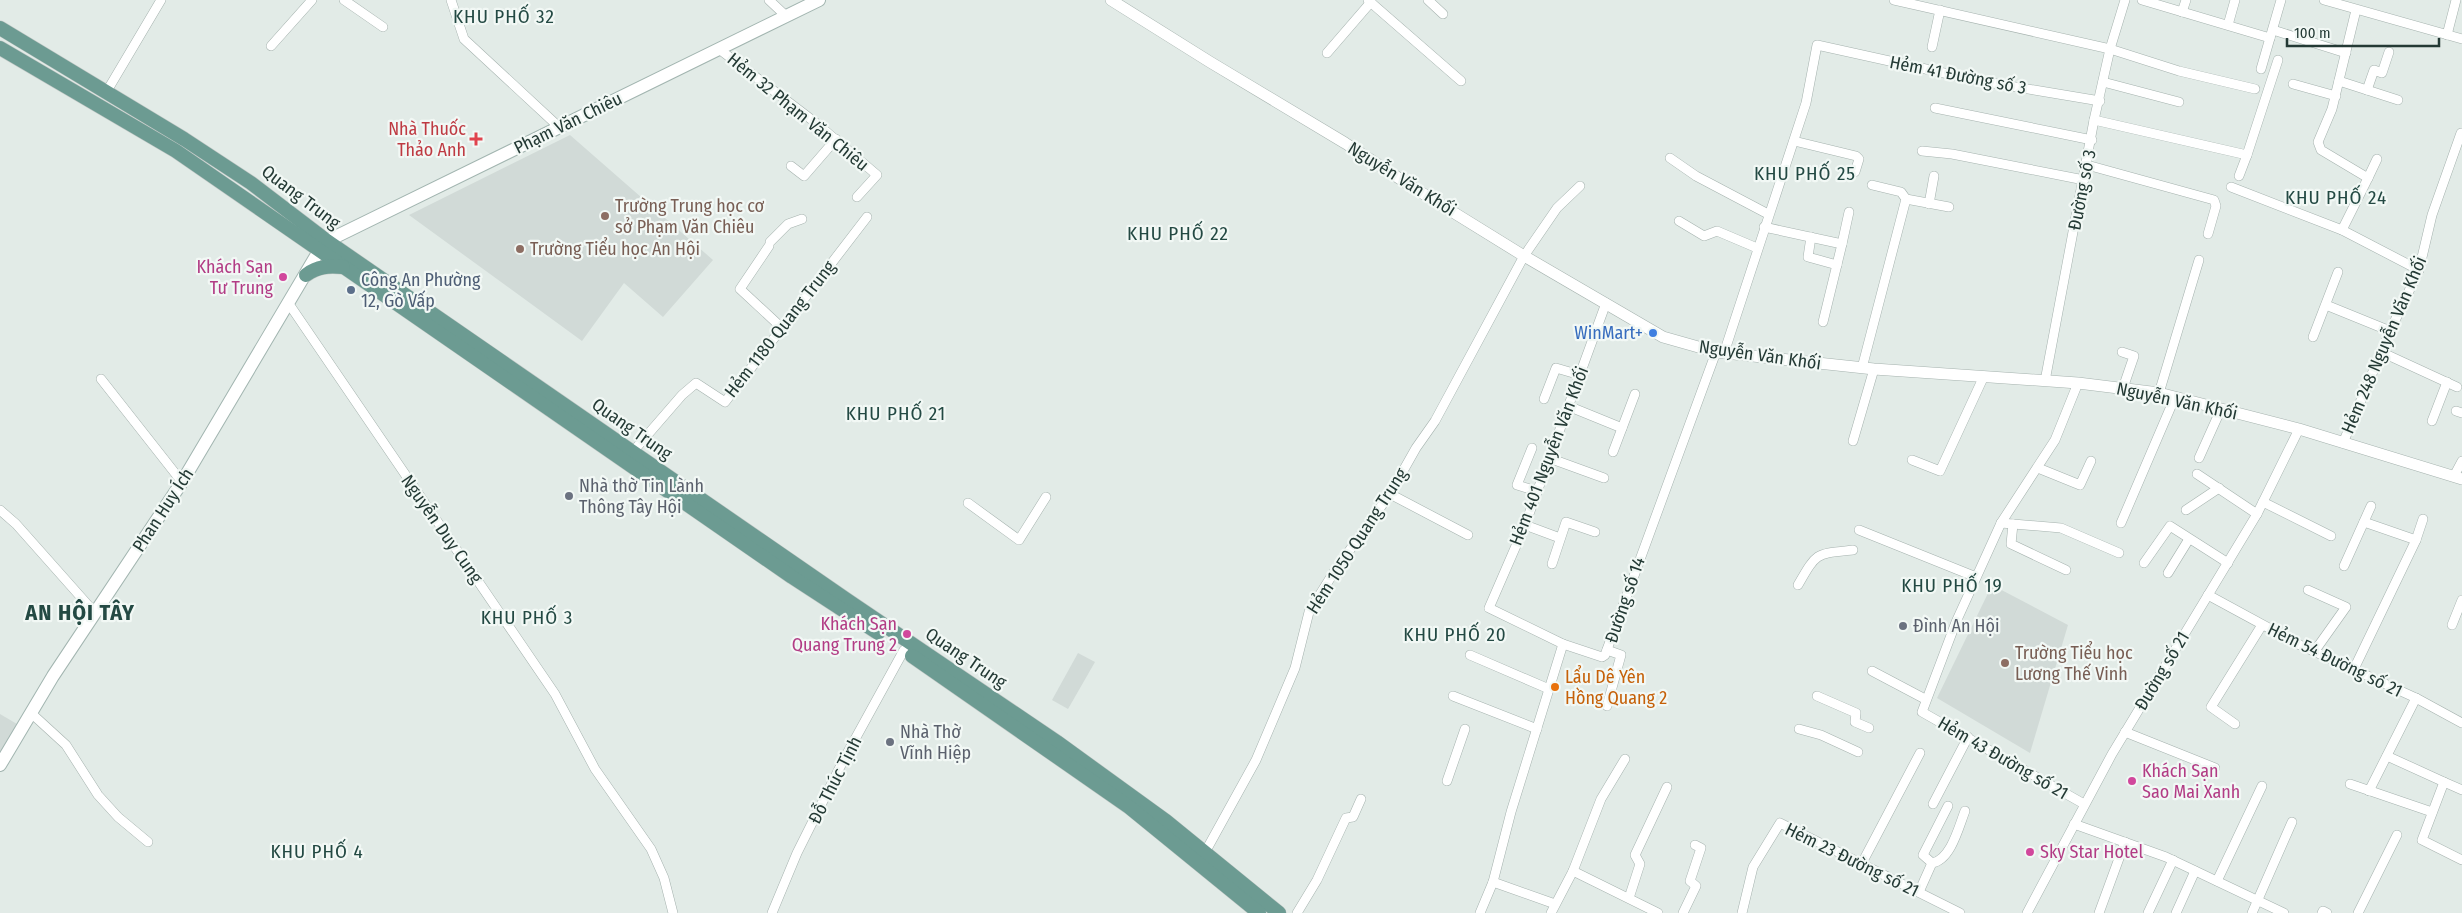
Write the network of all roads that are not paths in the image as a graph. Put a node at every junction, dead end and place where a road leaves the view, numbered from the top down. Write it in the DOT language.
graph roads {
  1 [pos="161,0"];
  2 [pos="312,0"];
  3 [pos="344,0"];
  4 [pos="451,0"];
  5 [pos="770,0"];
  6 [pos="819,0"];
  7 [pos="1111,0"];
  8 [pos="1428,0"];
  9 [pos="1894,0"];
  10 [pos="2125,0"];
  11 [pos="2142,0"];
  12 [pos="2186,0"];
  13 [pos="2235,0"];
  14 [pos="2282,0"];
  15 [pos="2324,0"];
  16 [pos="2456,0"];
  17 [pos="1370,1"];
  18 [pos="1914,2"];
  19 [pos="1940,10"];
  20 [pos="2356,10"];
  21 [pos="2182,12"];
  22 [pos="1443,14"];
  23 [pos="786,16"];
  24 [pos="2228,25"];
  25 [pos="383,26"];
  26 [pos="0,28"];
  27 [pos="2272,34"];
  28 [pos="2447,35"];
  29 [pos="2462,40"];
  30 [pos="1818,45"];
  31 [pos="272,46"];
  32 [pos="1932,47"];
  33 [pos="0,48"];
  34 [pos="719,49"];
  35 [pos="2110,49"];
  36 [pos="2389,52"];
  37 [pos="1327,53"];
  38 [pos="2346,53"];
  39 [pos="2278,60"];
  40 [pos="2261,69"];
  41 [pos="1461,81"];
  42 [pos="2103,82"];
  43 [pos="2340,82"];
  44 [pos="2293,84"];
  45 [pos="2255,89"];
  46 [pos="2367,90"];
  47 [pos="107,91"];
  48 [pos="2336,96"];
  49 [pos="2398,100"];
  50 [pos="2100,101"];
  51 [pos="2179,102"];
  52 [pos="1935,108"];
  53 [pos="2094,120"];
  54 [pos="558,128"];
  55 [pos="2461,133"];
  56 [pos="184,139"];
  57 [pos="836,140"];
  58 [pos="2092,140"];
  59 [pos="1794,141"];
  60 [pos="176,151"];
  61 [pos="1922,151"];
  62 [pos="2246,156"];
  63 [pos="1670,158"];
  64 [pos="2377,159"];
  65 [pos="2087,165"];
  66 [pos="791,166"];
  67 [pos="1846,176"];
  68 [pos="1934,176"];
  69 [pos="2239,176"];
  70 [pos="2368,178"];
  71 [pos="2084,180"];
  72 [pos="1580,186"];
  73 [pos="1872,186"];
  74 [pos="2231,187"];
  75 [pos="858,197"];
  76 [pos="1906,199"];
  77 [pos="1929,204"];
  78 [pos="1949,207"];
  79 [pos="1849,212"];
  80 [pos="1768,214"];
  81 [pos="867,217"];
  82 [pos="802,219"];
  83 [pos="1679,221"];
  84 [pos="1764,227"];
  85 [pos="2342,230"];
  86 [pos="2208,234"];
  87 [pos="1812,237"];
  88 [pos="1842,244"];
  89 [pos="323,246"];
  90 [pos="1757,248"];
  91 [pos="1524,256"];
  92 [pos="2199,260"];
  93 [pos="1837,265"];
  94 [pos="343,267"];
  95 [pos="2419,270"];
  96 [pos="2338,272"];
  97 [pos="306,275"];
  98 [pos="1606,303"];
  99 [pos="289,304"];
  100 [pos="2326,305"];
  101 [pos="1823,322"];
  102 [pos="782,328"];
  103 [pos="2390,331"];
  104 [pos="2313,337"];
  105 [pos="2122,352"];
  106 [pos="2381,352"];
  107 [pos="1720,353"];
  108 [pos="1868,369"];
  109 [pos="1580,375"];
  110 [pos="1984,376"];
  111 [pos="101,379"];
  112 [pos="2045,381"];
  113 [pos="2078,382"];
  114 [pos="2447,382"];
  115 [pos="2458,387"];
  116 [pos="2123,388"];
  117 [pos="2159,393"];
  118 [pos="1635,394"];
  119 [pos="2175,397"];
  120 [pos="1544,398"];
  121 [pos="1568,406"];
  122 [pos="2221,409"];
  123 [pos="2432,421"];
  124 [pos="1622,428"];
  125 [pos="2298,429"];
  126 [pos="1853,441"];
  127 [pos="2343,443"];
  128 [pos="1532,448"];
  129 [pos="1613,452"];
  130 [pos="629,457"];
  131 [pos="1549,458"];
  132 [pos="2199,458"];
  133 [pos="1912,460"];
  134 [pos="2091,461"];
  135 [pos="2462,461"];
  136 [pos="2038,468"];
  137 [pos="2197,474"];
  138 [pos="1604,478"];
  139 [pos="2458,478"];
  140 [pos="182,482"];
  141 [pos="2218,488"];
  142 [pos="1537,491"];
  143 [pos="1390,494"];
  144 [pos="1046,497"];
  145 [pos="2263,502"];
  146 [pos="968,503"];
  147 [pos="2371,506"];
  148 [pos="0,510"];
  149 [pos="2186,510"];
  150 [pos="2257,514"];
  151 [pos="2423,519"];
  152 [pos="2364,522"];
  153 [pos="2001,523"];
  154 [pos="2121,523"];
  155 [pos="2013,524"];
  156 [pos="1525,525"];
  157 [pos="1859,530"];
  158 [pos="1595,532"];
  159 [pos="1468,535"];
  160 [pos="2331,536"];
  161 [pos="1560,538"];
  162 [pos="2189,539"];
  163 [pos="2416,540"];
  164 [pos="1853,550"];
  165 [pos="2119,553"];
  166 [pos="2144,562"];
  167 [pos="2228,563"];
  168 [pos="1552,564"];
  169 [pos="2344,566"];
  170 [pos="2066,570"];
  171 [pos="2168,573"];
  172 [pos="1976,577"];
  173 [pos="1798,585"];
  174 [pos="2308,590"];
  175 [pos="2208,595"];
  176 [pos="2462,602"];
  177 [pos="844,604"];
  178 [pos="95,613"];
  179 [pos="2262,625"];
  180 [pos="2452,625"];
  181 [pos="1564,644"];
  182 [pos="904,650"];
  183 [pos="1607,650"];
  184 [pos="2314,652"];
  185 [pos="1470,656"];
  186 [pos="1872,671"];
  187 [pos="2353,671"];
  188 [pos="1549,689"];
  189 [pos="1453,696"];
  190 [pos="1817,696"];
  191 [pos="2416,698"];
  192 [pos="1925,699"];
  193 [pos="1607,706"];
  194 [pos="31,713"];
  195 [pos="2462,722"];
  196 [pos="2234,724"];
  197 [pos="1869,728"];
  198 [pos="1465,729"];
  199 [pos="1537,729"];
  200 [pos="1799,729"];
  201 [pos="2125,732"];
  202 [pos="1968,737"];
  203 [pos="1858,752"];
  204 [pos="1920,752"];
  205 [pos="2387,756"];
  206 [pos="1625,759"];
  207 [pos="0,765"];
  208 [pos="2215,768"];
  209 [pos="1447,781"];
  210 [pos="2444,782"];
  211 [pos="2350,784"];
  212 [pos="2262,786"];
  213 [pos="1667,787"];
  214 [pos="2462,790"];
  215 [pos="2369,791"];
  216 [pos="1361,799"];
  217 [pos="1933,804"];
  218 [pos="2084,804"];
  219 [pos="1948,806"];
  220 [pos="1965,810"];
  221 [pos="2432,812"];
  222 [pos="2292,822"];
  223 [pos="2074,824"];
  224 [pos="1162,825"];
  225 [pos="2398,835"];
  226 [pos="148,842"];
  227 [pos="2125,842"];
  228 [pos="1695,845"];
  229 [pos="1202,858"];
  230 [pos="2173,860"];
  231 [pos="2462,860"];
  232 [pos="1932,863"];
  233 [pos="1862,864"];
  234 [pos="2195,870"];
  235 [pos="1574,871"];
  236 [pos="2217,881"];
  237 [pos="1493,882"];
  238 [pos="1919,892"];
  239 [pos="1629,898"];
  240 [pos="2257,900"];
  241 [pos="1555,904"];
  242 [pos="673,913"];
  243 [pos="772,913"];
  244 [pos="1259,913"];
  245 [pos="1279,913"];
  246 [pos="1298,913"];
  247 [pos="1480,913"];
  248 [pos="1551,913"];
  249 [pos="1658,913"];
  250 [pos="1683,913"];
  251 [pos="1742,913"];
  252 [pos="1960,913"];
  253 [pos="2027,913"];
  254 [pos="2099,913"];
  255 [pos="2148,913"];
  256 [pos="2176,913"];
  257 [pos="2252,913"];
  258 [pos="2284,913"];
  259 [pos="2322,913"];
  260 [pos="2327,913"];
  261 [pos="2358,913"];
  1 -- 47 [label="street"];
  2 -- 31 [label="street"];
  3 -- 25 [label="street"];
  4 -- 54 [label="street"];
  5 -- 23 [label="street"];
  6 -- 23 [label="main road, Phạm Văn Chiêu"];
  7 -- 91 [label="street, Nguyễn Văn Khối"];
  8 -- 22 [label="street"];
  9 -- 18 [label="street"];
  10 -- 35 [label="street, Đường số 3"];
  11 -- 21 [label="street"];
  12 -- 21 [label="street"];
  13 -- 24 [label="street"];
  14 -- 27 [label="street"];
  15 -- 20 [label="street"];
  16 -- 28 [label="street"];
  17 -- 37 [label="street"];
  17 -- 41 [label="street"];
  18 -- 19 [label="street"];
  19 -- 32 [label="street"];
  19 -- 35 [label="street"];
  20 -- 28 [label="street"];
  20 -- 38 [label="street"];
  21 -- 24 [label="street"];
  23 -- 34 [label="main road, Phạm Văn Chiêu"];
  24 -- 27 [label="street"];
  26 -- 47 [label="main road, Quang Trung"];
  27 -- 38 [label="street"];
  27 -- 40 [label="street"];
  28 -- 29 [label="street"];
  30 -- 50 [label="street, Hẻm 41 Đường số 3"];
  30 -- 59 [label="street, Đường số 14"];
  33 -- 60 [label="main road, Quang Trung"];
  34 -- 54 [label="main road, Phạm Văn Chiêu"];
  34 -- 57 [label="street, Hẻm 32 Phạm Văn Chiêu"];
  35 -- 42 [label="street, Đường số 3"];
  35 -- 45 [label="street"];
  36 -- 46 [label="street"];
  38 -- 43 [label="street"];
  39 -- 62 [label="street"];
  42 -- 50 [label="street, Đường số 3"];
  42 -- 51 [label="street"];
  43 -- 46 [label="street"];
  43 -- 48 [label="street"];
  44 -- 48 [label="street"];
  46 -- 49 [label="street"];
  47 -- 56 [label="main road, Quang Trung"];
  48 -- 70 [label="street"];
  50 -- 53 [label="street, Đường số 3"];
  52 -- 58 [label="street"];
  53 -- 58 [label="street, Đường số 3"];
  53 -- 62 [label="street"];
  54 -- 89 [label="main road, Phạm Văn Chiêu"];
  55 -- 95 [label="street, Hẻm 248 Nguyễn Văn Khối"];
  56 -- 60 [label="main road"];
  56 -- 89 [label="main road, Quang Trung"];
  57 -- 66 [label="street"];
  57 -- 75 [label="street, Hẻm 32 Phạm Văn Chiêu"];
  58 -- 65 [label="street, Đường số 3"];
  59 -- 67 [label="street"];
  59 -- 80 [label="street, Đường số 14"];
  60 -- 89 [label="main road, Quang Trung"];
  61 -- 71 [label="street"];
  62 -- 69 [label="street"];
  63 -- 80 [label="street"];
  64 -- 70 [label="street"];
  65 -- 71 [label="street, Đường số 3"];
  65 -- 86 [label="street"];
  68 -- 77 [label="street"];
  70 -- 85 [label="street"];
  71 -- 112 [label="street, Đường số 3"];
  72 -- 91 [label="street, Hẻm 1050 Quang Trung"];
  73 -- 76 [label="street"];
  74 -- 85 [label="street"];
  76 -- 77 [label="street"];
  76 -- 108 [label="street"];
  77 -- 78 [label="street"];
  79 -- 88 [label="street"];
  80 -- 84 [label="street, Đường số 14"];
  81 -- 102 [label="street, Hẻm 1180 Quang Trung"];
  82 -- 102 [label="street"];
  83 -- 90 [label="street"];
  84 -- 87 [label="street"];
  84 -- 90 [label="street, Đường số 14"];
  85 -- 95 [label="street"];
  87 -- 88 [label="street"];
  87 -- 93 [label="street"];
  88 -- 93 [label="street"];
  89 -- 94 [label="main road, Quang Trung"];
  89 -- 97 [label="main road, Phan Huy Ích"];
  89 -- 130 [label="main road, Quang Trung"];
  90 -- 107 [label="street, Đường số 14"];
  91 -- 98 [label="street, Nguyễn Văn Khối"];
  91 -- 143 [label="street, Hẻm 1050 Quang Trung"];
  92 -- 117 [label="street"];
  93 -- 101 [label="street"];
  94 -- 97 [label="main road"];
  94 -- 130 [label="main road, Quang Trung"];
  95 -- 103 [label="street, Hẻm 248 Nguyễn Văn Khối"];
  96 -- 100 [label="street"];
  97 -- 99 [label="main road, Phan Huy Ích"];
  98 -- 107 [label="street, Nguyễn Văn Khối"];
  98 -- 109 [label="street, Hẻm 401 Nguyễn Văn Khối"];
  99 -- 140 [label="main road, Phan Huy Ích"];
  99 -- 242 [label="street, Nguyễn Duy Cung"];
  100 -- 103 [label="street"];
  100 -- 104 [label="street"];
  102 -- 130 [label="street, Hẻm 1180 Quang Trung"];
  103 -- 106 [label="street, Hẻm 248 Nguyễn Văn Khối"];
  105 -- 116 [label="street"];
  106 -- 114 [label="street"];
  106 -- 127 [label="street, Hẻm 248 Nguyễn Văn Khối"];
  107 -- 108 [label="street, Nguyễn Văn Khối"];
  107 -- 183 [label="street, Đường số 14"];
  108 -- 110 [label="street, Nguyễn Văn Khối"];
  108 -- 126 [label="street"];
  109 -- 120 [label="street"];
  109 -- 121 [label="street, Hẻm 401 Nguyễn Văn Khối"];
  110 -- 112 [label="street, Nguyễn Văn Khối"];
  110 -- 133 [label="street"];
  111 -- 140 [label="street"];
  112 -- 113 [label="street, Nguyễn Văn Khối"];
  113 -- 116 [label="street, Nguyễn Văn Khối"];
  113 -- 136 [label="street"];
  114 -- 115 [label="street"];
  114 -- 123 [label="street"];
  116 -- 117 [label="street, Nguyễn Văn Khối"];
  117 -- 119 [label="street, Nguyễn Văn Khối"];
  118 -- 124 [label="street"];
  119 -- 122 [label="street, Nguyễn Văn Khối"];
  119 -- 154 [label="street"];
  121 -- 124 [label="street"];
  121 -- 131 [label="street, Hẻm 401 Nguyễn Văn Khối"];
  122 -- 125 [label="street, Nguyễn Văn Khối"];
  122 -- 132 [label="street"];
  124 -- 129 [label="street"];
  125 -- 127 [label="street, Nguyễn Văn Khối"];
  125 -- 145 [label="street, Đường số 21"];
  127 -- 139 [label="street, Nguyễn Văn Khối"];
  128 -- 142 [label="street"];
  130 -- 177 [label="main road, Quang Trung"];
  131 -- 138 [label="street"];
  131 -- 142 [label="street, Hẻm 401 Nguyễn Văn Khối"];
  134 -- 136 [label="street"];
  135 -- 139 [label="street"];
  136 -- 153 [label="street"];
  137 -- 141 [label="street"];
  140 -- 178 [label="main road, Phan Huy Ích"];
  141 -- 149 [label="street"];
  141 -- 150 [label="street"];
  142 -- 156 [label="street, Hẻm 401 Nguyễn Văn Khối"];
  143 -- 159 [label="street"];
  143 -- 229 [label="street, Hẻm 1050 Quang Trung"];
  144 -- 146 [label="street"];
  145 -- 150 [label="street, Đường số 21"];
  145 -- 160 [label="street"];
  147 -- 152 [label="street"];
  148 -- 178 [label="street"];
  150 -- 167 [label="street, Đường số 21"];
  151 -- 163 [label="street"];
  152 -- 163 [label="street"];
  152 -- 169 [label="street"];
  153 -- 155 [label="street"];
  153 -- 172 [label="street"];
  155 -- 165 [label="street"];
  155 -- 170 [label="street"];
  156 -- 161 [label="street"];
  156 -- 181 [label="street, Hẻm 401 Nguyễn Văn Khối"];
  157 -- 172 [label="street"];
  158 -- 161 [label="street"];
  161 -- 168 [label="street"];
  162 -- 166 [label="street"];
  162 -- 167 [label="street"];
  162 -- 171 [label="street"];
  163 -- 187 [label="street"];
  164 -- 173 [label="street"];
  167 -- 175 [label="street, Đường số 21"];
  172 -- 192 [label="street"];
  174 -- 184 [label="street"];
  175 -- 179 [label="street, Hẻm 54 Đường số 21"];
  175 -- 201 [label="street, Đường số 21"];
  176 -- 180 [label="street"];
  177 -- 182 [label="main road, Quang Trung"];
  177 -- 224 [label="main road, Quang Trung"];
  178 -- 194 [label="main road, Phan Huy Ích"];
  179 -- 184 [label="street, Hẻm 54 Đường số 21"];
  179 -- 196 [label="street"];
  181 -- 183 [label="street, Đường số 14"];
  181 -- 188 [label="street"];
  182 -- 224 [label="main road, Quang Trung"];
  182 -- 243 [label="street, Đỗ Thúc Tịnh"];
  183 -- 193 [label="street"];
  184 -- 187 [label="street, Hẻm 54 Đường số 21"];
  185 -- 188 [label="street"];
  186 -- 192 [label="street"];
  187 -- 191 [label="street, Hẻm 54 Đường số 21"];
  188 -- 199 [label="street"];
  189 -- 199 [label="street"];
  190 -- 197 [label="street"];
  191 -- 195 [label="street, Hẻm 54 Đường số 21"];
  191 -- 205 [label="street"];
  192 -- 202 [label="street, Hẻm 43 Đường số 21"];
  194 -- 207 [label="main road, Phan Huy Ích"];
  194 -- 226 [label="street"];
  198 -- 209 [label="street"];
  199 -- 237 [label="street"];
  200 -- 203 [label="street"];
  201 -- 208 [label="street"];
  201 -- 218 [label="street, Đường số 21"];
  202 -- 217 [label="street"];
  202 -- 218 [label="street, Hẻm 43 Đường số 21"];
  204 -- 233 [label="street"];
  205 -- 210 [label="street"];
  205 -- 215 [label="street"];
  206 -- 235 [label="street"];
  210 -- 214 [label="street"];
  210 -- 221 [label="street"];
  211 -- 215 [label="street"];
  212 -- 236 [label="street"];
  213 -- 239 [label="street"];
  215 -- 221 [label="street"];
  216 -- 246 [label="street"];
  218 -- 223 [label="street, Đường số 21"];
  219 -- 232 [label="street"];
  220 -- 232 [label="street"];
  221 -- 231 [label="street"];
  222 -- 240 [label="street"];
  223 -- 227 [label="street"];
  223 -- 253 [label="street, Đường số 21"];
  224 -- 229 [label="main road, Quang Trung"];
  225 -- 261 [label="street"];
  227 -- 230 [label="street"];
  227 -- 254 [label="street"];
  228 -- 250 [label="street"];
  229 -- 244 [label="main road, Quang Trung"];
  229 -- 245 [label="main road, Quang Trung"];
  230 -- 234 [label="street"];
  230 -- 255 [label="street"];
  232 -- 238 [label="street"];
  233 -- 238 [label="street, Hẻm 23 Đường số 21"];
  233 -- 251 [label="street, Hẻm 23 Đường số 21"];
  234 -- 236 [label="street"];
  234 -- 256 [label="street"];
  235 -- 239 [label="street"];
  235 -- 241 [label="street"];
  236 -- 240 [label="street"];
  237 -- 241 [label="street"];
  237 -- 247 [label="street"];
  238 -- 252 [label="street, Hẻm 23 Đường số 21"];
  239 -- 249 [label="street"];
  240 -- 257 [label="street"];
  240 -- 258 [label="street"];
  241 -- 248 [label="street"];
  259 -- 260 [label="street"];
}
